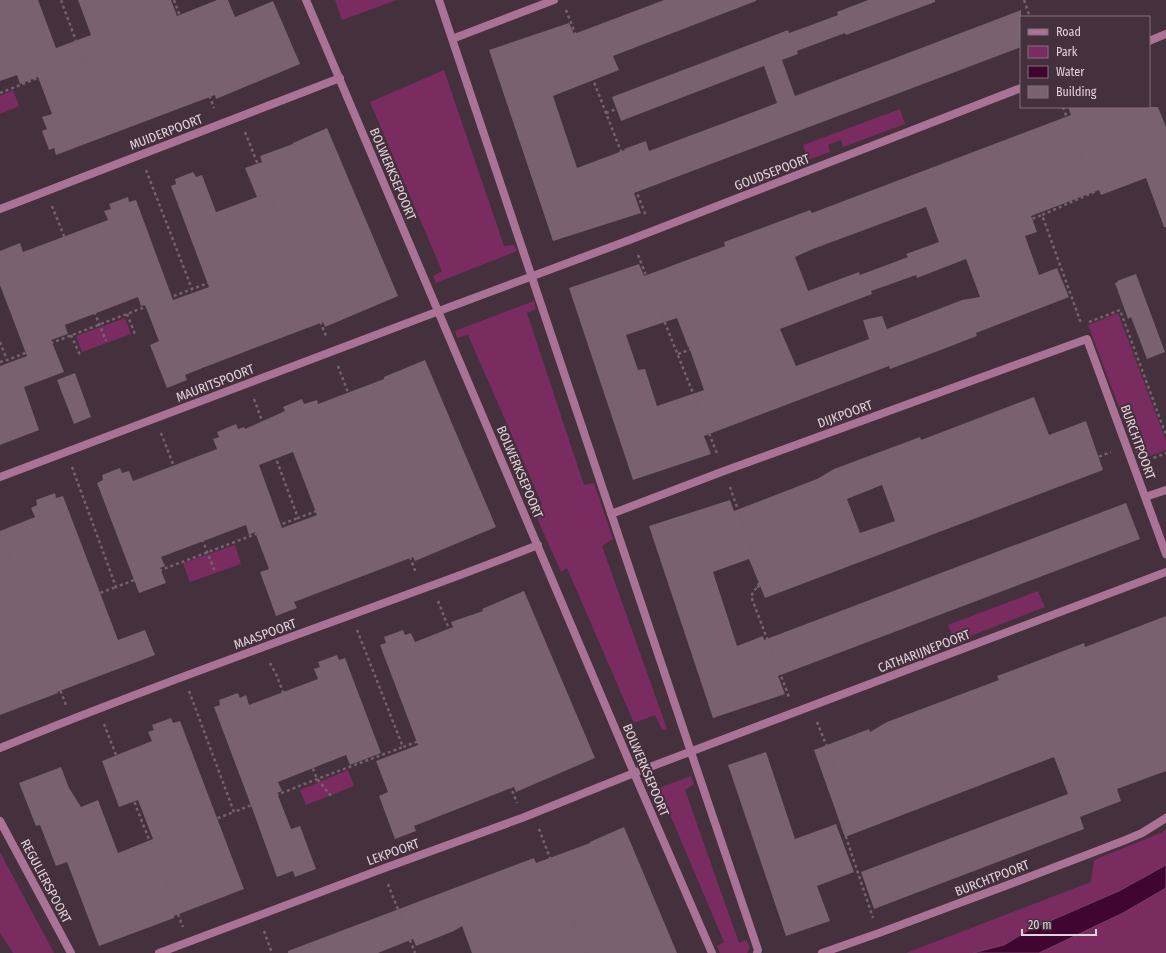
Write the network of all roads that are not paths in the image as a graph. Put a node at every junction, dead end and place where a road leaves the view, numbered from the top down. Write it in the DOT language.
graph roads {
  1 [pos="306,0"];
  2 [pos="440,0"];
  3 [pos="554,0"];
  4 [pos="1166,34"];
  5 [pos="452,39"];
  6 [pos="1150,41"];
  7 [pos="340,78"];
  8 [pos="1020,88"];
  9 [pos="0,208"];
  10 [pos="532,276"];
  11 [pos="439,311"];
  12 [pos="1087,339"];
  13 [pos="0,477"];
  14 [pos="1166,490"];
  15 [pos="1145,498"];
  16 [pos="611,514"];
  17 [pos="538,546"];
  18 [pos="1166,554"];
  19 [pos="1166,572"];
  20 [pos="0,748"];
  21 [pos="691,753"];
  22 [pos="634,774"];
  23 [pos="1166,818"];
  24 [pos="0,821"];
  25 [pos="71,953"];
  26 [pos="159,953"];
  27 [pos="712,953"];
  28 [pos="757,953"];
  29 [pos="822,953"];
  1 -- 7 [label="street, BOLWERKSEPOORT"];
  2 -- 5 [label="street"];
  3 -- 5 [label="street"];
  4 -- 6 [label="street"];
  5 -- 10 [label="street"];
  7 -- 9 [label="street, MUIDERPOORT"];
  7 -- 11 [label="street, BOLWERKSEPOORT"];
  8 -- 10 [label="street, GOUDSEPOORT"];
  10 -- 11 [label="street, MAURITSPOORT"];
  10 -- 16 [label="street"];
  11 -- 13 [label="street, MAURITSPOORT"];
  11 -- 17 [label="street, BOLWERKSEPOORT"];
  12 -- 15 [label="street, BURCHTPOORT"];
  12 -- 16 [label="street, DIJKPOORT"];
  14 -- 15 [label="street"];
  15 -- 18 [label="street, BURCHTPOORT"];
  16 -- 21 [label="street"];
  17 -- 20 [label="street, MAASPOORT"];
  17 -- 22 [label="street, BOLWERKSEPOORT"];
  19 -- 21 [label="street, CATHARIJNEPOORT"];
  21 -- 22 [label="street, CATHARIJNEPOORT"];
  21 -- 28 [label="street"];
  22 -- 26 [label="street, LEKPOORT"];
  22 -- 27 [label="street, BOLWERKSEPOORT"];
  23 -- 29 [label="street, BURCHTPOORT"];
  24 -- 25 [label="street, REGULIERSPOORT"];
}
